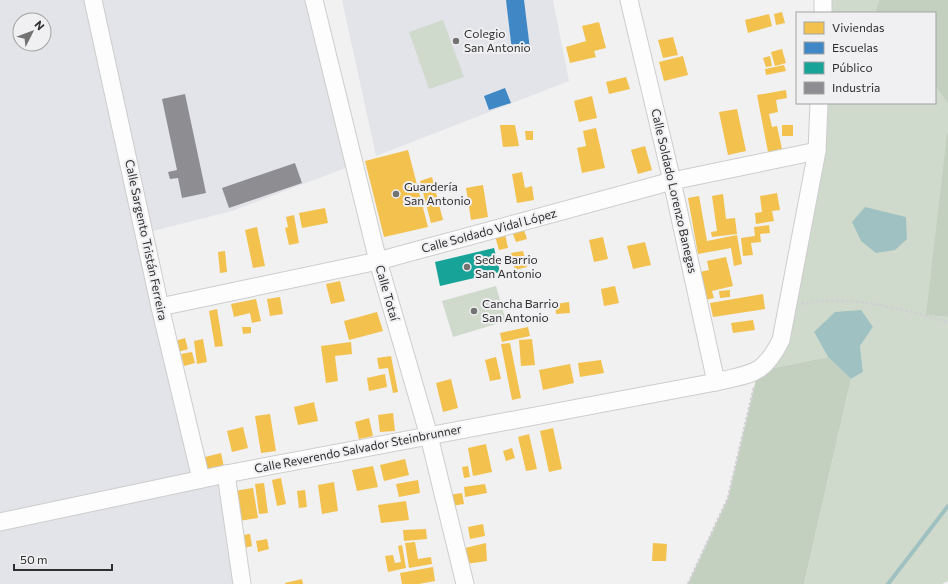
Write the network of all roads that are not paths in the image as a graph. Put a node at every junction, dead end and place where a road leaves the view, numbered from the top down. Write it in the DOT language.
graph roads {
  1 [pos="93,0"];
  2 [pos="314,0"];
  3 [pos="629,0"];
  4 [pos="823,0"];
  5 [pos="823,12"];
  6 [pos="819,104"];
  7 [pos="817,151"];
  8 [pos="672,181"];
  9 [pos="378,261"];
  10 [pos="160,307"];
  11 [pos="716,382"];
  12 [pos="429,436"];
  13 [pos="226,474"];
  14 [pos="201,479"];
  15 [pos="0,522"];
  16 [pos="242,584"];
  17 [pos="465,584"];
  1 -- 10 [label="street, Calle Sargento Tristán Ferreira"];
  2 -- 9 [label="street, Calle Totaí"];
  3 -- 8 [label="street, Calle Soldado Lorenzo Banegas"];
  4 -- 5 [label="street"];
  6 -- 7 [label="street"];
  7 -- 8 [label="street, Calle Soldado Vidal López"];
  7 -- 11 [label="street, Calle Reverendo Salvador Steinbrunner"];
  8 -- 9 [label="street, Calle Soldado Vidal López"];
  8 -- 11 [label="street, Calle Soldado Lorenzo Banegas"];
  9 -- 10 [label="street, Calle Soldado Vidal López"];
  9 -- 12 [label="street, Calle Totaí"];
  10 -- 14 [label="street, Calle Sargento Tristán Ferreira"];
  11 -- 12 [label="street, Calle Reverendo Salvador Steinbrunner"];
  12 -- 13 [label="street, Calle Reverendo Salvador Steinbrunner"];
  12 -- 17 [label="street, Calle Totaí"];
  13 -- 14 [label="street, Calle Reverendo Salvador Steinbrunner"];
  13 -- 16 [label="street"];
  14 -- 15 [label="street, Calle Reverendo Salvador Steinbrunner"];
}
